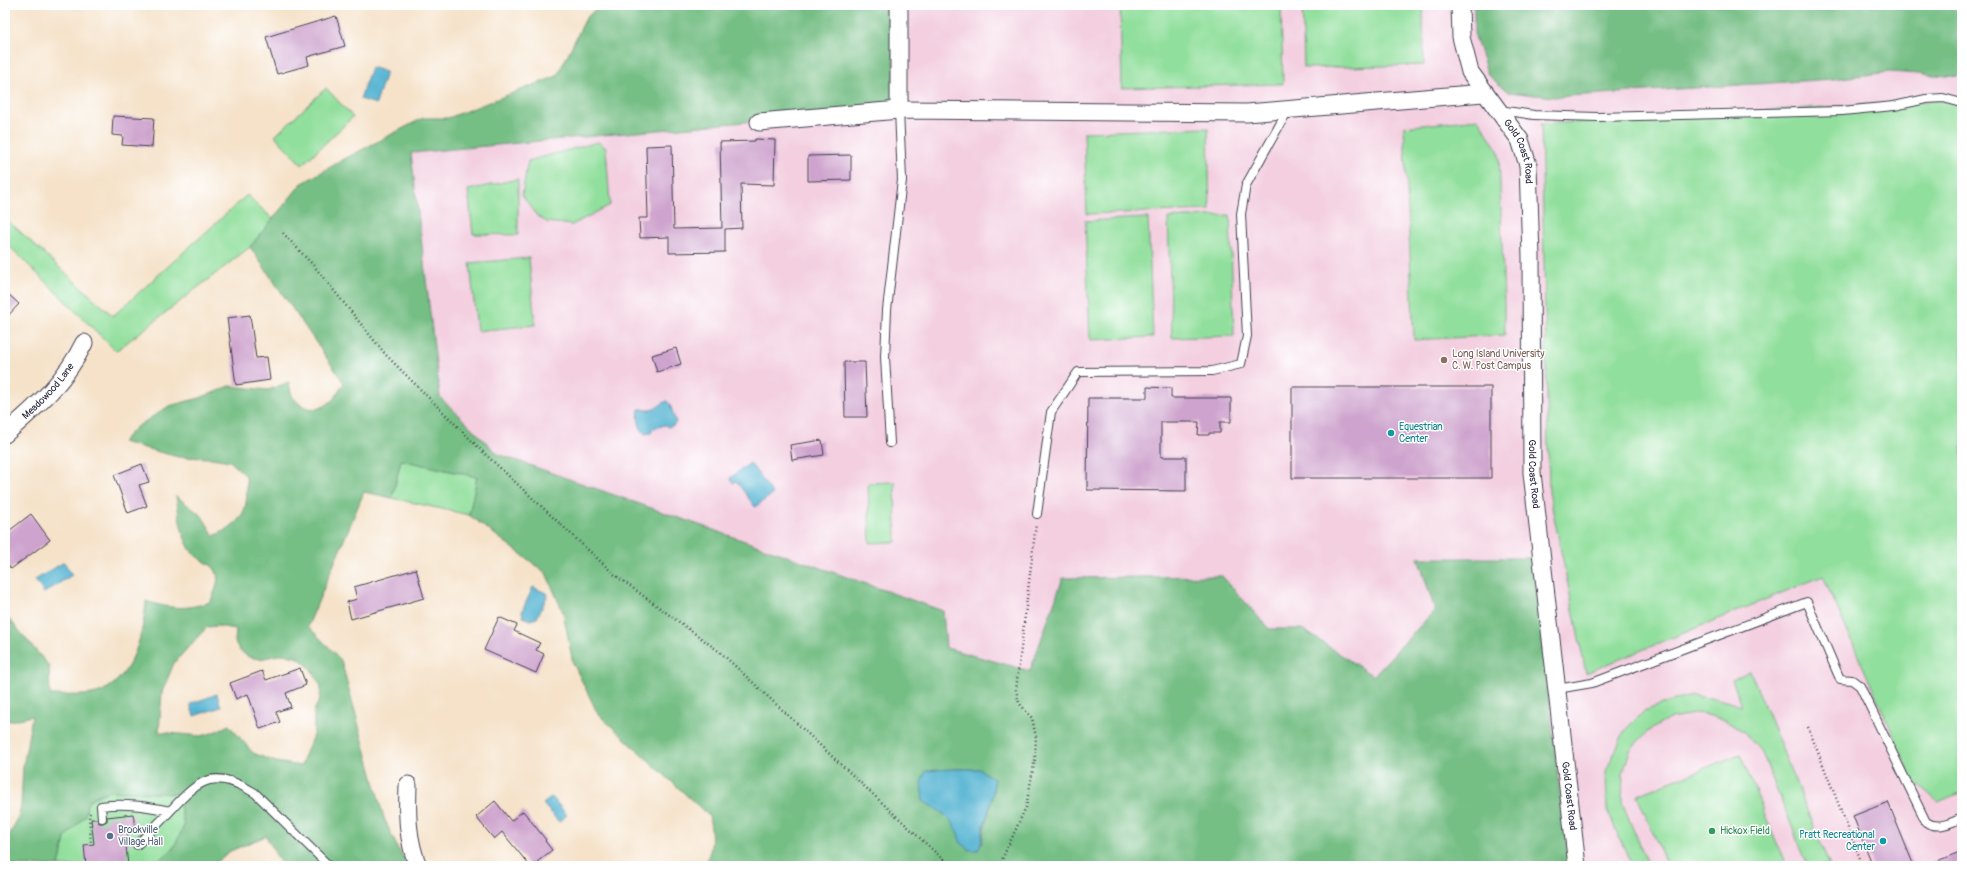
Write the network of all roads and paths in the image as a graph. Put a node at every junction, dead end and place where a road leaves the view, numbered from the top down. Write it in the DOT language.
graph roads {
  1 [pos="899,5"];
  2 [pos="1460,5"];
  3 [pos="1483,93"];
  4 [pos="1962,103"];
  5 [pos="899,110"];
  6 [pos="1288,110"];
  7 [pos="1498,110"];
  8 [pos="759,122"];
  9 [pos="283,233"];
  10 [pos="84,343"];
  11 [pos="5,434"];
  12 [pos="890,443"];
  13 [pos="1037,514"];
  14 [pos="1557,689"];
  15 [pos="1808,727"];
  16 [pos="408,785"];
  17 [pos="170,811"];
  18 [pos="102,818"];
  19 [pos="1962,818"];
  20 [pos="137,845"];
  21 [pos="329,866"];
  22 [pos="418,866"];
  23 [pos="950,866"];
  24 [pos="999,866"];
  25 [pos="1577,866"];
  26 [pos="1863,866"];
  1 -- 5 [label="street"];
  2 -- 3 [label="street, Gold Coast Road"];
  3 -- 6 [label="street"];
  3 -- 7 [label="street, Gold Coast Road"];
  4 -- 7 [label="lane"];
  5 -- 6 [label="street"];
  5 -- 8 [label="street"];
  5 -- 12 [label="lane"];
  6 -- 13 [label="lane"];
  7 -- 14 [label="street, Gold Coast Road"];
  9 -- 23 [label="path"];
  10 -- 11 [label="street, Meadowood Lane"];
  13 -- 24 [label="path"];
  14 -- 19 [label="lane"];
  14 -- 25 [label="street, Gold Coast Road"];
  15 -- 26 [label="path"];
  16 -- 22 [label="street"];
  17 -- 18 [label="lane"];
  17 -- 20 [label="lane"];
  17 -- 21 [label="lane"];
}
